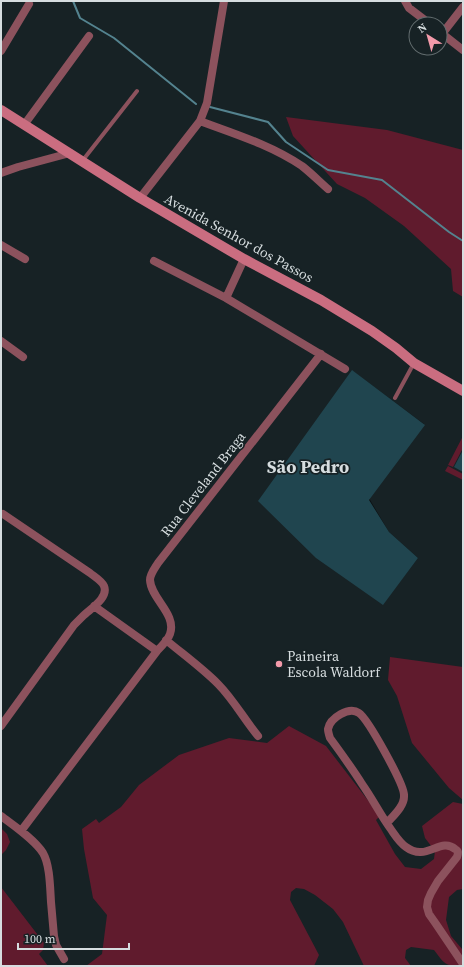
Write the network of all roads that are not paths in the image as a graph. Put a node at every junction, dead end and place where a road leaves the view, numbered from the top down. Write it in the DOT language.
graph roads {
  1 [pos="224,1"];
  2 [pos="405,1"];
  3 [pos="29,4"];
  4 [pos="463,7"];
  5 [pos="420,16"];
  6 [pos="448,25"];
  7 [pos="89,36"];
  8 [pos="448,38"];
  9 [pos="463,50"];
  10 [pos="1,51"];
  11 [pos="136,91"];
  12 [pos="1,110"];
  13 [pos="200,121"];
  14 [pos="24,125"];
  15 [pos="70,153"];
  16 [pos="82,161"];
  17 [pos="1,173"];
  18 [pos="328,189"];
  19 [pos="140,198"];
  20 [pos="1,245"];
  21 [pos="244,258"];
  22 [pos="24,259"];
  23 [pos="154,261"];
  24 [pos="226,298"];
  25 [pos="1,341"];
  26 [pos="321,354"];
  27 [pos="23,357"];
  28 [pos="414,363"];
  29 [pos="345,369"];
  30 [pos="463,392"];
  31 [pos="395,398"];
  32 [pos="3,514"];
  33 [pos="94,606"];
  34 [pos="166,640"];
  35 [pos="157,651"];
  36 [pos="1,726"];
  37 [pos="258,736"];
  38 [pos="1,816"];
  39 [pos="387,823"];
  40 [pos="21,831"];
  41 [pos="64,959"];
  42 [pos="463,964"];
  1 -- 13 [label="street"];
  2 -- 5 [label="street"];
  3 -- 10 [label="street"];
  4 -- 6 [label="street"];
  7 -- 14 [label="street"];
  8 -- 9 [label="street"];
  11 -- 16 [label="lane"];
  12 -- 14 [label="street, Avenida Senhor dos Passos"];
  13 -- 18 [label="street"];
  13 -- 19 [label="street"];
  14 -- 15 [label="street, Avenida Senhor dos Passos"];
  15 -- 16 [label="street, Avenida Senhor dos Passos"];
  15 -- 17 [label="street"];
  16 -- 19 [label="street, Avenida Senhor dos Passos"];
  19 -- 21 [label="street, Avenida Senhor dos Passos"];
  20 -- 22 [label="street"];
  21 -- 24 [label="street"];
  21 -- 28 [label="street, Avenida Senhor dos Passos"];
  23 -- 24 [label="street"];
  24 -- 26 [label="street"];
  25 -- 27 [label="street"];
  26 -- 29 [label="street"];
  26 -- 34 [label="street, Rua Cleveland Braga"];
  28 -- 30 [label="street, Avenida Senhor dos Passos"];
  28 -- 31 [label="lane"];
  32 -- 33 [label="street"];
  33 -- 35 [label="street"];
  33 -- 36 [label="street"];
  34 -- 35 [label="street"];
  34 -- 37 [label="street"];
  35 -- 40 [label="street"];
  38 -- 40 [label="street"];
  39 -- 39 [label="street"];
  39 -- 42 [label="street"];
  40 -- 41 [label="street"];
}
